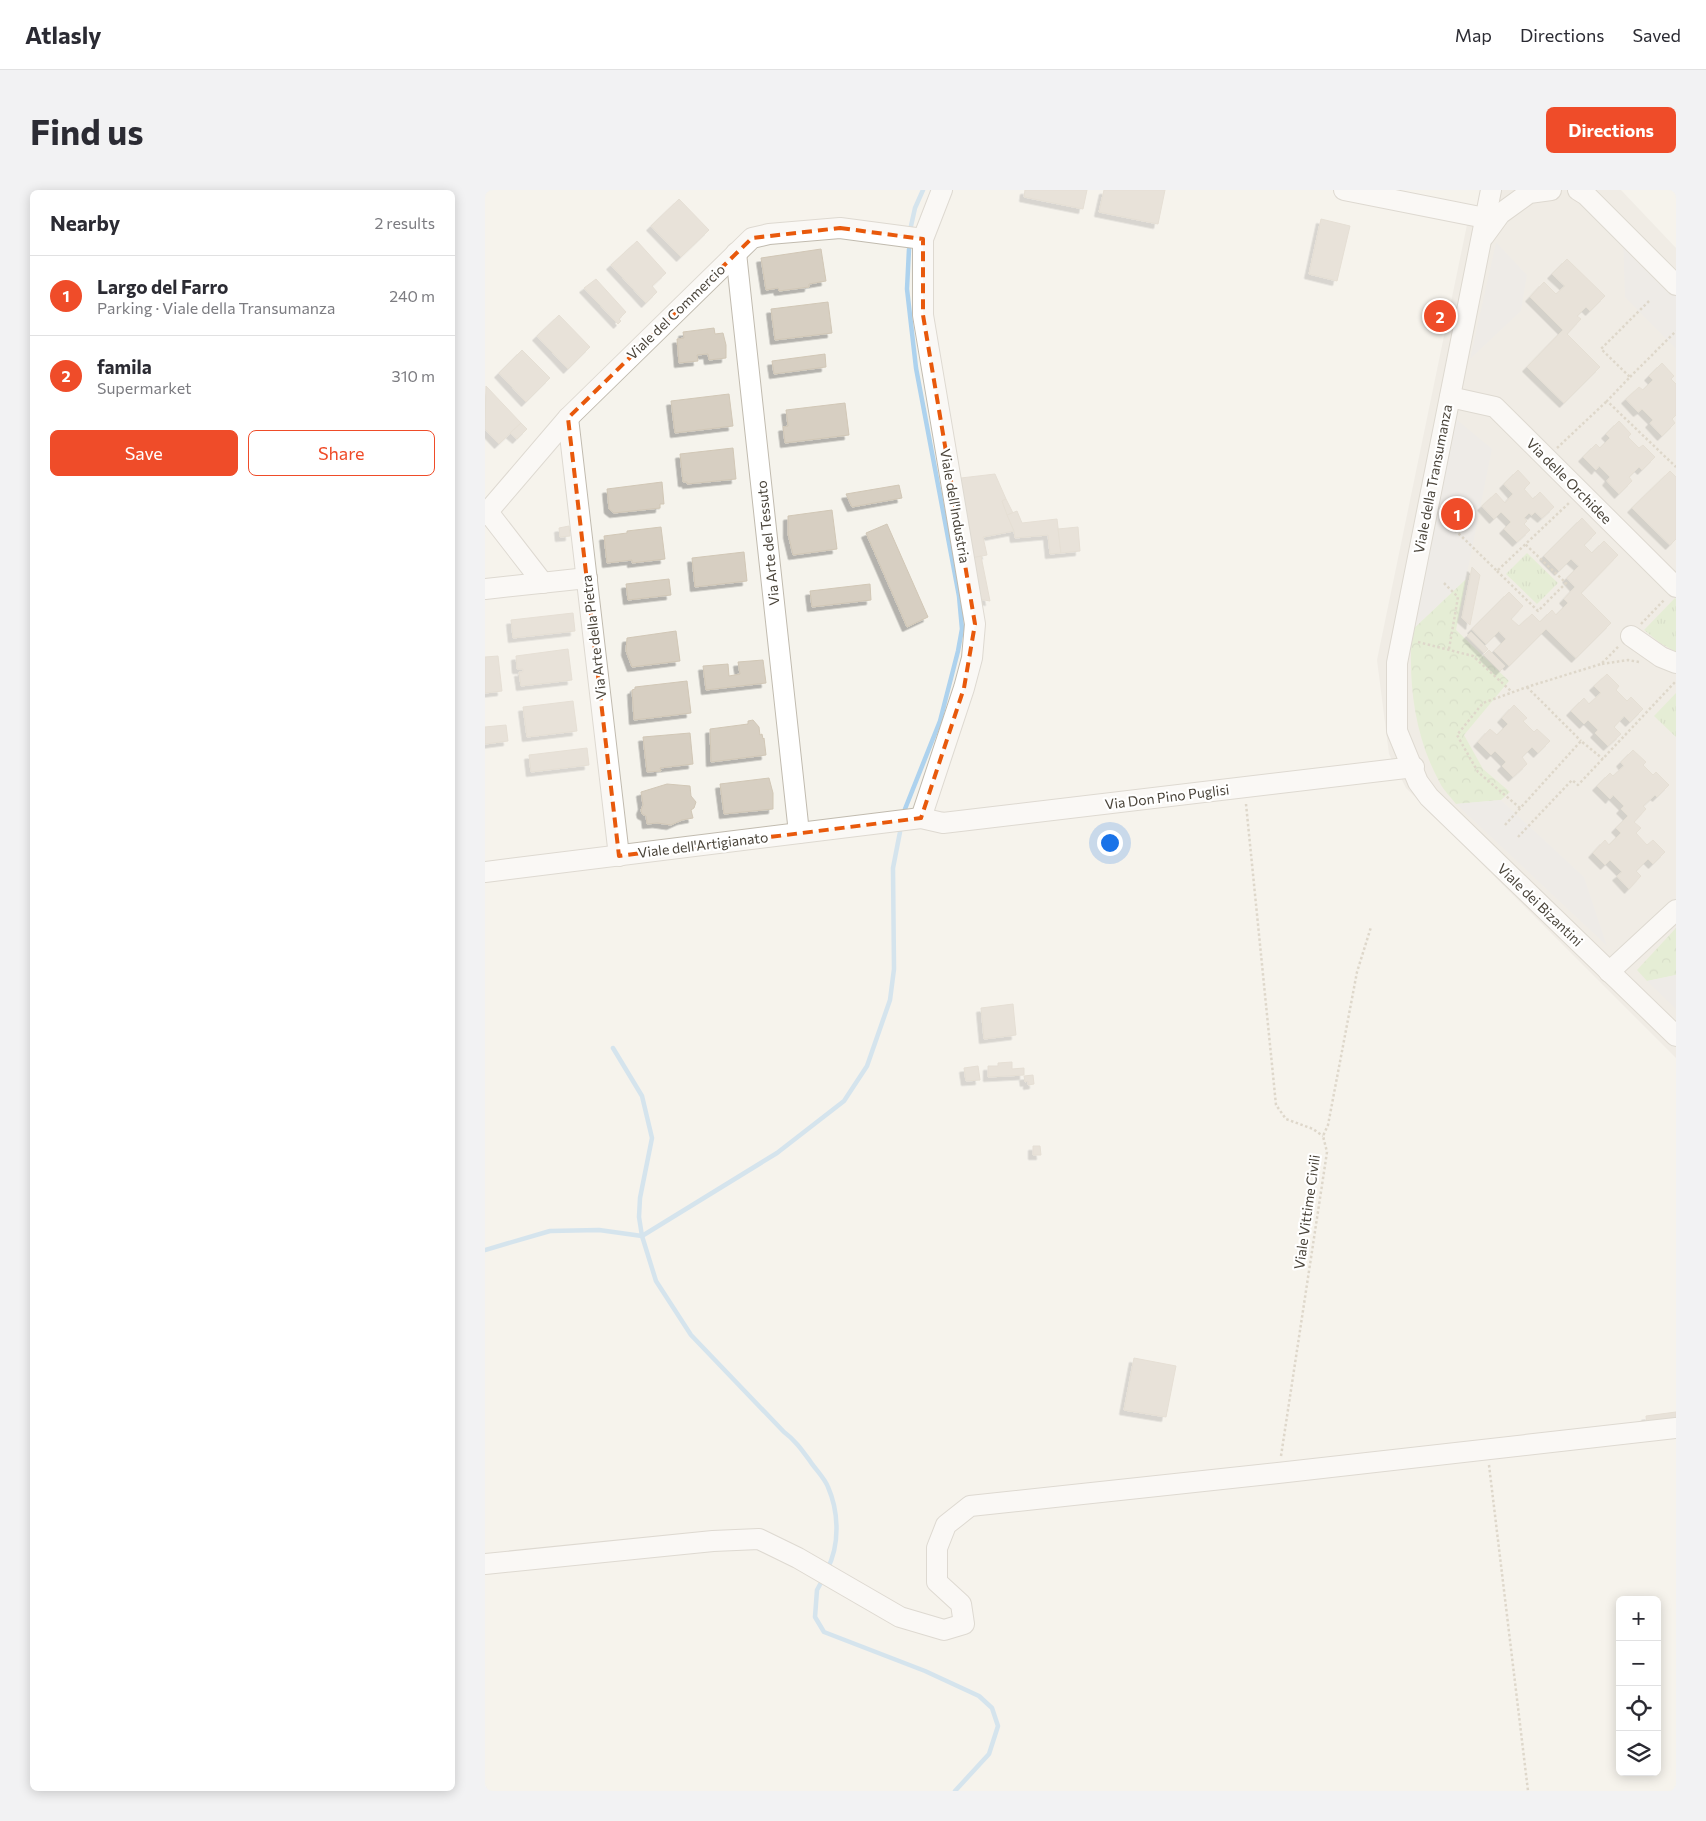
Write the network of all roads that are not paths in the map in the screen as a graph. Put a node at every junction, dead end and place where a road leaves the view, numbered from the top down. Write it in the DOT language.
graph roads {
  1 [pos="942,190"];
  2 [pos="1344,190"];
  3 [pos="1491,190"];
  4 [pos="1551,190"];
  5 [pos="1563,190"];
  6 [pos="1583,192"];
  7 [pos="1485,218"];
  8 [pos="923,239"];
  9 [pos="1481,240"];
  10 [pos="736,253"];
  11 [pos="1676,285"];
  12 [pos="1450,397"];
  13 [pos="568,418"];
  14 [pos="486,513"];
  15 [pos="587,578"];
  16 [pos="543,583"];
  17 [pos="485,589"];
  18 [pos="1673,591"];
  19 [pos="1631,636"];
  20 [pos="1676,663"];
  21 [pos="1413,767"];
  22 [pos="921,818"];
  23 [pos="799,833"];
  24 [pos="619,856"];
  25 [pos="485,872"];
  26 [pos="1676,910"];
  27 [pos="1609,972"];
  28 [pos="1676,1036"];
  29 [pos="1676,1428"];
  30 [pos="485,1564"];
  1 -- 8 [label="street, Viale dell'Industria"];
  2 -- 7 [label="street"];
  3 -- 7 [label="street, Viale della Transumanza"];
  4 -- 9 [label="street"];
  5 -- 6 [label="street"];
  6 -- 11 [label="street"];
  7 -- 9 [label="street, Viale della Transumanza"];
  8 -- 10 [label="street, Viale del Commercio"];
  8 -- 22 [label="street, Viale dell'Industria"];
  9 -- 12 [label="street, Viale della Transumanza"];
  10 -- 13 [label="street, Viale del Commercio"];
  10 -- 23 [label="street, Via Arte del Tessuto"];
  12 -- 18 [label="street, Via delle Orchidee"];
  12 -- 21 [label="street, Viale della Transumanza"];
  13 -- 14 [label="street, Viale del Commercio"];
  13 -- 15 [label="street, Via Arte della Pietra"];
  14 -- 16 [label="street"];
  15 -- 16 [label="street"];
  15 -- 24 [label="street, Via Arte della Pietra"];
  16 -- 17 [label="street"];
  19 -- 20 [label="street"];
  21 -- 22 [label="street, Via Don Pino Puglisi"];
  21 -- 27 [label="street, Viale dei Bizantini"];
  22 -- 23 [label="street, Viale dell'Artigianato"];
  23 -- 24 [label="street, Viale dell'Artigianato"];
  24 -- 25 [label="street, Viale dell'Artigianato"];
  26 -- 27 [label="street"];
  27 -- 28 [label="street, Viale dei Bizantini"];
  29 -- 30 [label="street"];
}
